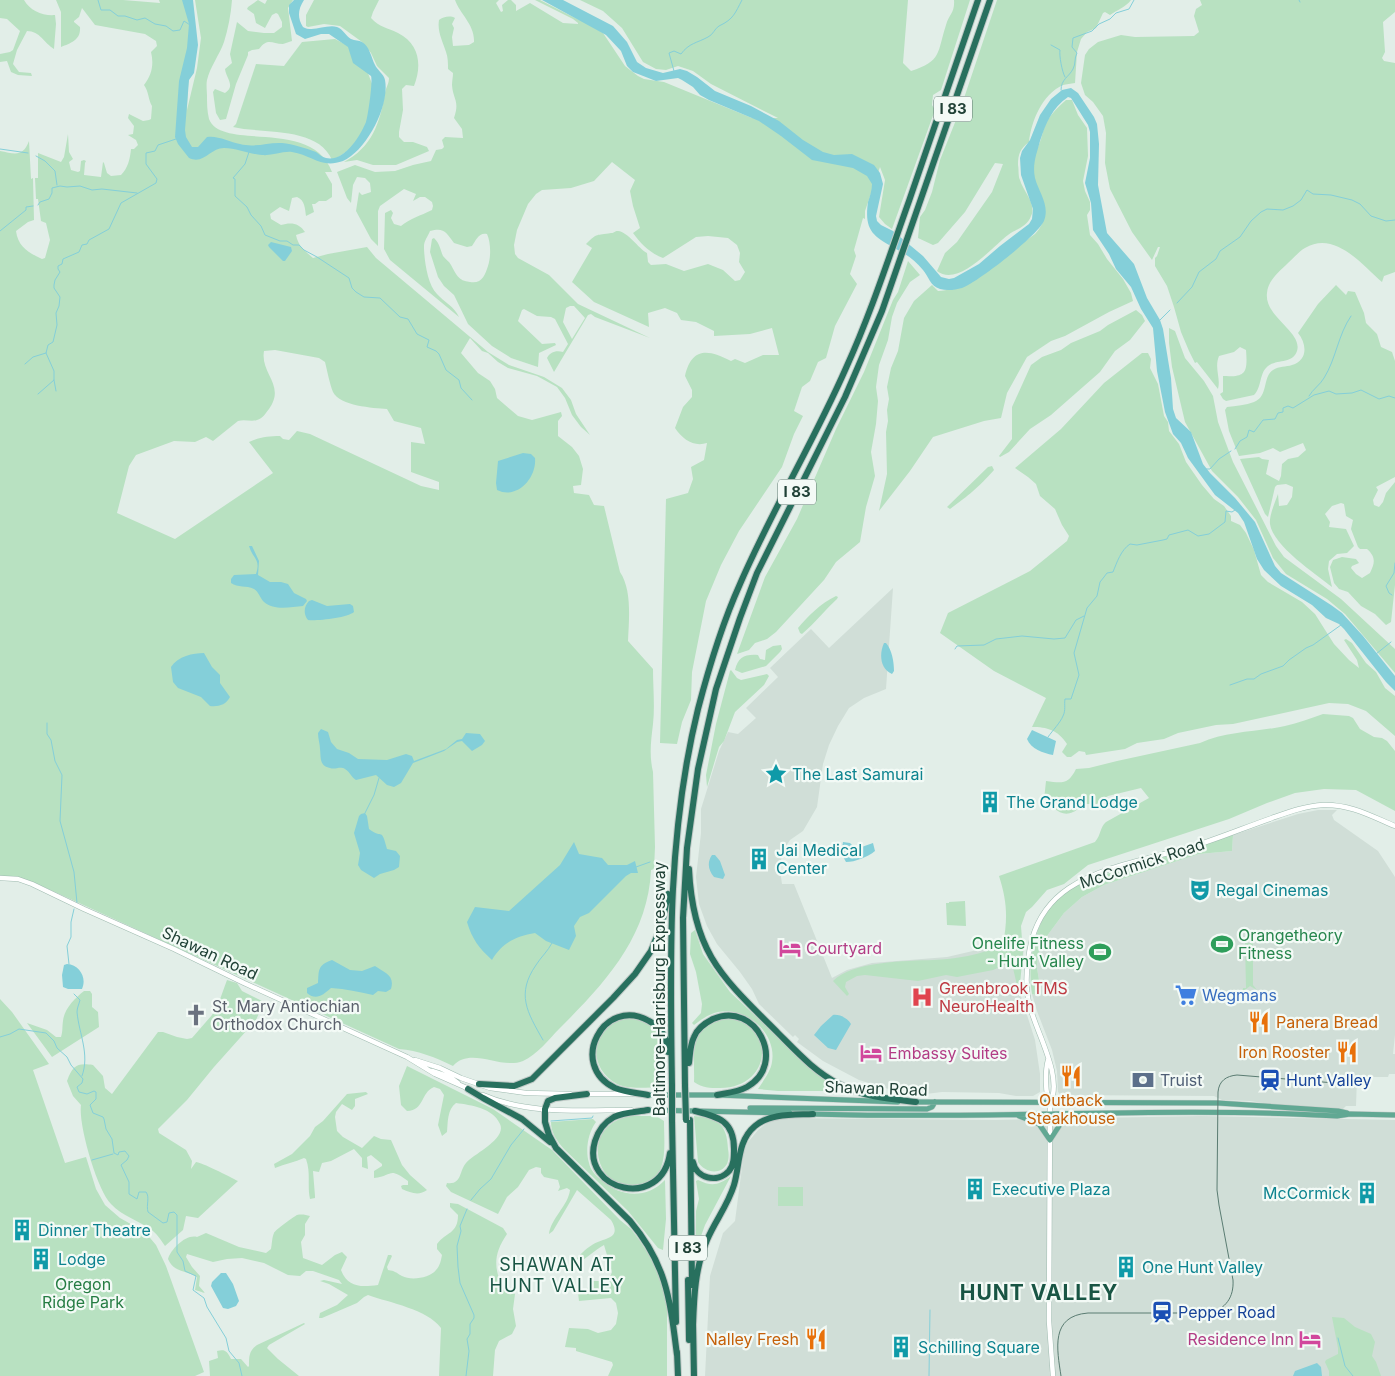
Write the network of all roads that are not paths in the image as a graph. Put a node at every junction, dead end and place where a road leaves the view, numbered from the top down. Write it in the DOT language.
graph roads {
  1 [pos="978,0"];
  2 [pos="990,0"];
  3 [pos="1395,826"];
  4 [pos="687,848"];
  5 [pos="673,868"];
  6 [pos="0,878"];
  7 [pos="684,976"];
  8 [pos="407,1057"];
  9 [pos="689,1064"];
  10 [pos="672,1082"];
  11 [pos="479,1084"];
  12 [pos="687,1086"];
  13 [pos="468,1089"];
  14 [pos="587,1094"];
  15 [pos="648,1094"];
  16 [pos="717,1095"];
  17 [pos="916,1102"];
  18 [pos="935,1102"];
  19 [pos="1050,1104"];
  20 [pos="1277,1106"];
  21 [pos="544,1109"];
  22 [pos="648,1110"];
  23 [pos="695,1111"];
  24 [pos="717,1111"];
  25 [pos="1277,1113"];
  26 [pos="814,1114"];
  27 [pos="1014,1114"];
  28 [pos="1050,1114"];
  29 [pos="1080,1114"];
  30 [pos="1350,1114"];
  31 [pos="1395,1115"];
  32 [pos="688,1120"];
  33 [pos="673,1132"];
  34 [pos="1050,1140"];
  35 [pos="690,1142"];
  36 [pos="556,1148"];
  37 [pos="694,1326"];
  38 [pos="677,1355"];
  39 [pos="678,1376"];
  40 [pos="690,1376"];
  41 [pos="694,1376"];
  42 [pos="1053,1376"];
  1 -- 5 [label="highway, Baltimore-Harrisburg Expressway / I 83"];
  2 -- 4 [label="highway, Baltimore-Harrisburg Expressway / I 83"];
  3 -- 19 [label="main road, McCormick Road"];
  4 -- 7 [label="highway, Baltimore-Harrisburg Expressway / I 83"];
  4 -- 17 [label="highway"];
  5 -- 10 [label="highway, Baltimore-Harrisburg Expressway / I 83"];
  5 -- 11 [label="highway"];
  6 -- 8 [label="main road, Shawan Road"];
  7 -- 9 [label="highway"];
  7 -- 12 [label="highway, Baltimore-Harrisburg Expressway / I 83"];
  8 -- 11 [label="main road, Shawan Road"];
  8 -- 13 [label="main road, Shawan Road"];
  9 -- 12 [label="highway"];
  9 -- 16 [label="highway"];
  10 -- 15 [label="highway"];
  10 -- 33 [label="highway, Baltimore-Harrisburg Expressway / I 83, bridge"];
  11 -- 14 [label="main road, Shawan Road"];
  12 -- 32 [label="highway, Baltimore-Harrisburg Expressway / I 83, bridge"];
  13 -- 21 [label="main road, Shawan Road"];
  13 -- 36 [label="highway"];
  14 -- 15 [label="main road, Shawan Road"];
  14 -- 21 [label="highway"];
  15 -- 16 [label="main road, Shawan Road"];
  16 -- 17 [label="main road, Shawan Road"];
  17 -- 18 [label="main road, Shawan Road"];
  18 -- 19 [label="main road, Shawan Road"];
  18 -- 24 [label="main road"];
  19 -- 20 [label="main road, Shawan Road"];
  19 -- 28 [label="main road, McCormick Road"];
  20 -- 25 [label="main road"];
  20 -- 30 [label="main road, Shawan Road"];
  21 -- 22 [label="main road, Shawan Road"];
  21 -- 36 [label="highway"];
  22 -- 23 [label="main road, Shawan Road"];
  22 -- 33 [label="highway"];
  23 -- 24 [label="main road, Shawan Road"];
  23 -- 35 [label="highway"];
  24 -- 26 [label="main road, Shawan Road"];
  25 -- 29 [label="main road, Shawan Road"];
  25 -- 30 [label="main road, Shawan Road"];
  26 -- 27 [label="main road, Shawan Road"];
  26 -- 37 [label="highway"];
  27 -- 28 [label="main road, Shawan Road"];
  27 -- 34 [label="main road"];
  28 -- 29 [label="main road, Shawan Road"];
  28 -- 34 [label="main road, McCormick Road"];
  29 -- 34 [label="main road"];
  30 -- 31 [label="main road, Shawan Road"];
  32 -- 35 [label="highway"];
  32 -- 40 [label="highway, Baltimore-Harrisburg Expressway / I 83"];
  33 -- 38 [label="highway, Baltimore-Harrisburg Expressway / I 83"];
  34 -- 42 [label="main road, McCormick Road"];
  35 -- 37 [label="highway"];
  36 -- 38 [label="highway"];
  37 -- 41 [label="highway"];
  38 -- 39 [label="highway, Baltimore-Harrisburg Expressway / I 83"];
}
